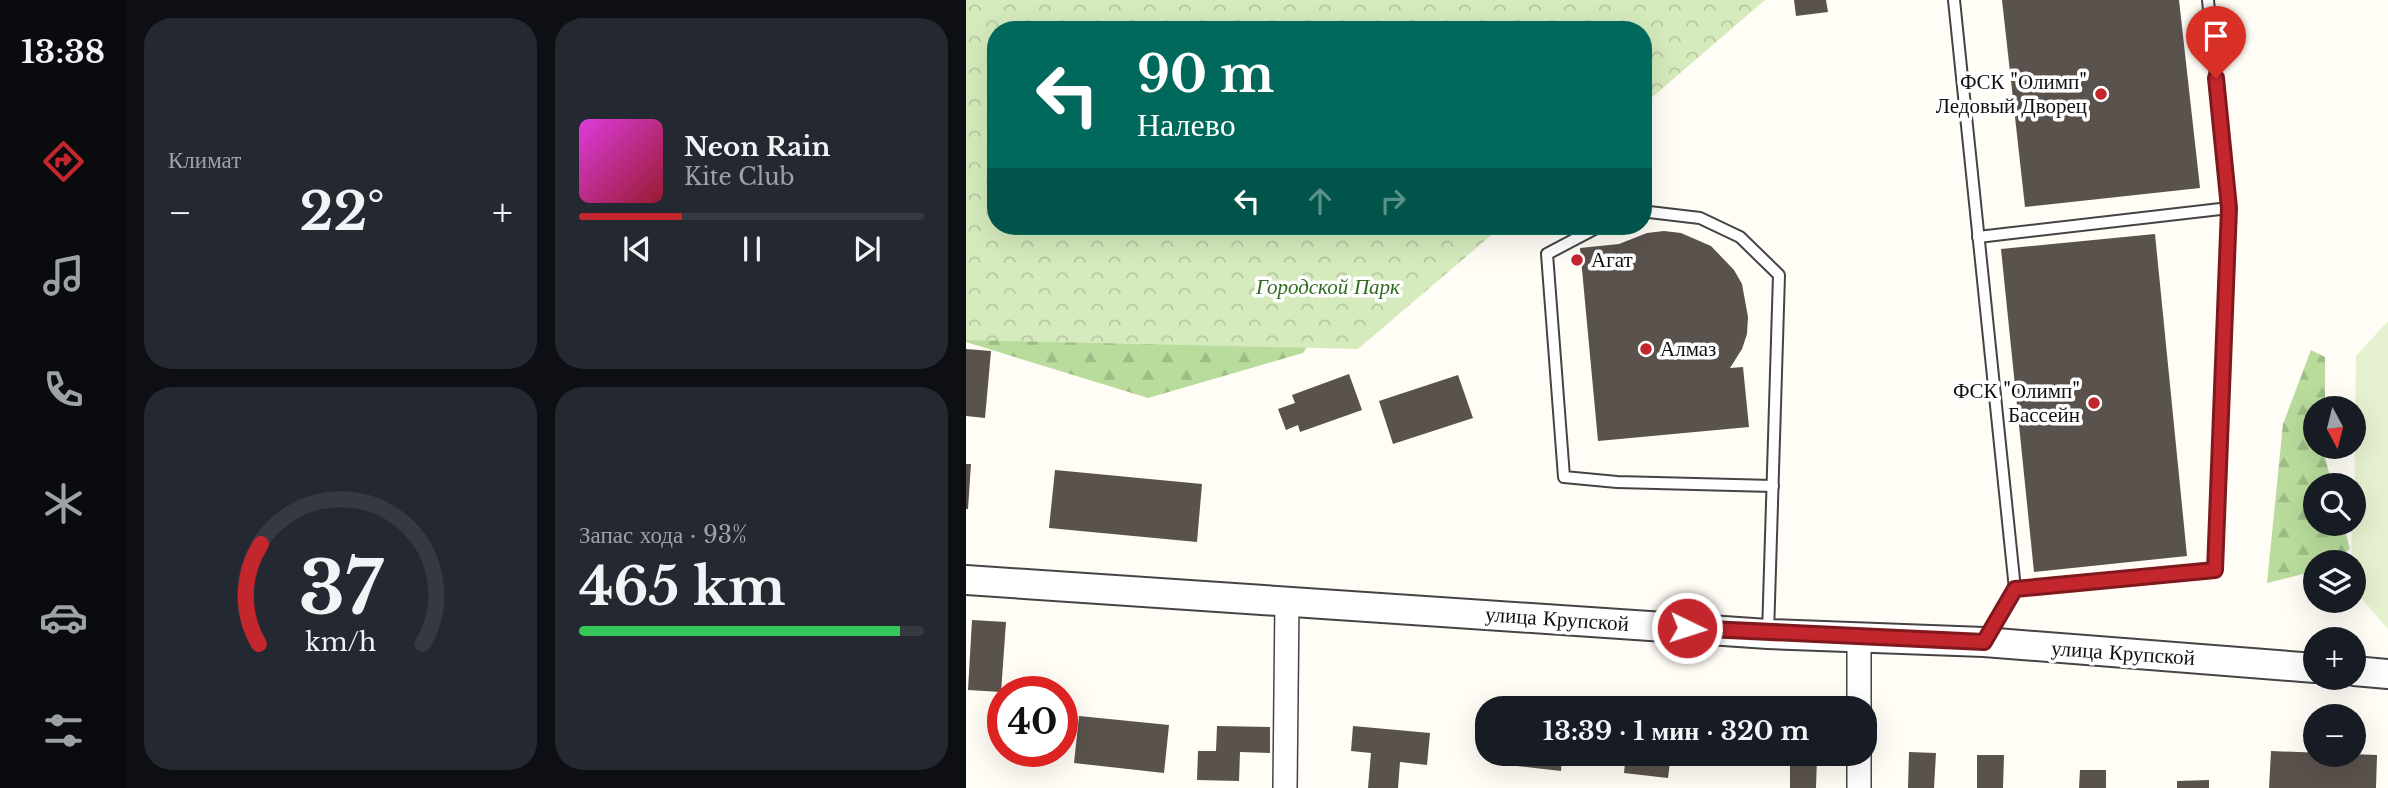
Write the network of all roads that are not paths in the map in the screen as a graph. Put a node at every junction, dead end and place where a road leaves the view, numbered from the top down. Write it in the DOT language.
graph roads {
  1 [pos="1954,0"];
  2 [pos="2208,0"];
  3 [pos="2229,208"];
  4 [pos="1652,212"];
  5 [pos="1583,235"];
  6 [pos="1978,237"];
  7 [pos="1773,486"];
  8 [pos="966,580"];
  9 [pos="2015,589"];
  10 [pos="1287,601"];
  11 [pos="1768,634"];
  12 [pos="1859,637"];
  13 [pos="1984,642"];
  14 [pos="2303,667"];
  15 [pos="2366,672"];
  16 [pos="2388,674"];
  17 [pos="1859,696"];
  18 [pos="1859,766"];
  19 [pos="1285,788"];
  20 [pos="1859,788"];
  1 -- 6 [label="lane"];
  2 -- 3 [label="lane"];
  3 -- 6 [label="lane"];
  3 -- 9 [label="lane"];
  4 -- 7 [label="lane"];
  5 -- 7 [label="lane"];
  6 -- 9 [label="lane"];
  7 -- 11 [label="lane"];
  8 -- 10 [label="street, улица Крупской"];
  9 -- 13 [label="lane"];
  10 -- 11 [label="street, улица Крупской"];
  10 -- 19 [label="street"];
  11 -- 12 [label="street, улица Крупской"];
  12 -- 13 [label="street, улица Крупской"];
  12 -- 17 [label="street"];
  13 -- 14 [label="street, улица Крупской"];
  15 -- 16 [label="street"];
  18 -- 20 [label="street"];
}
